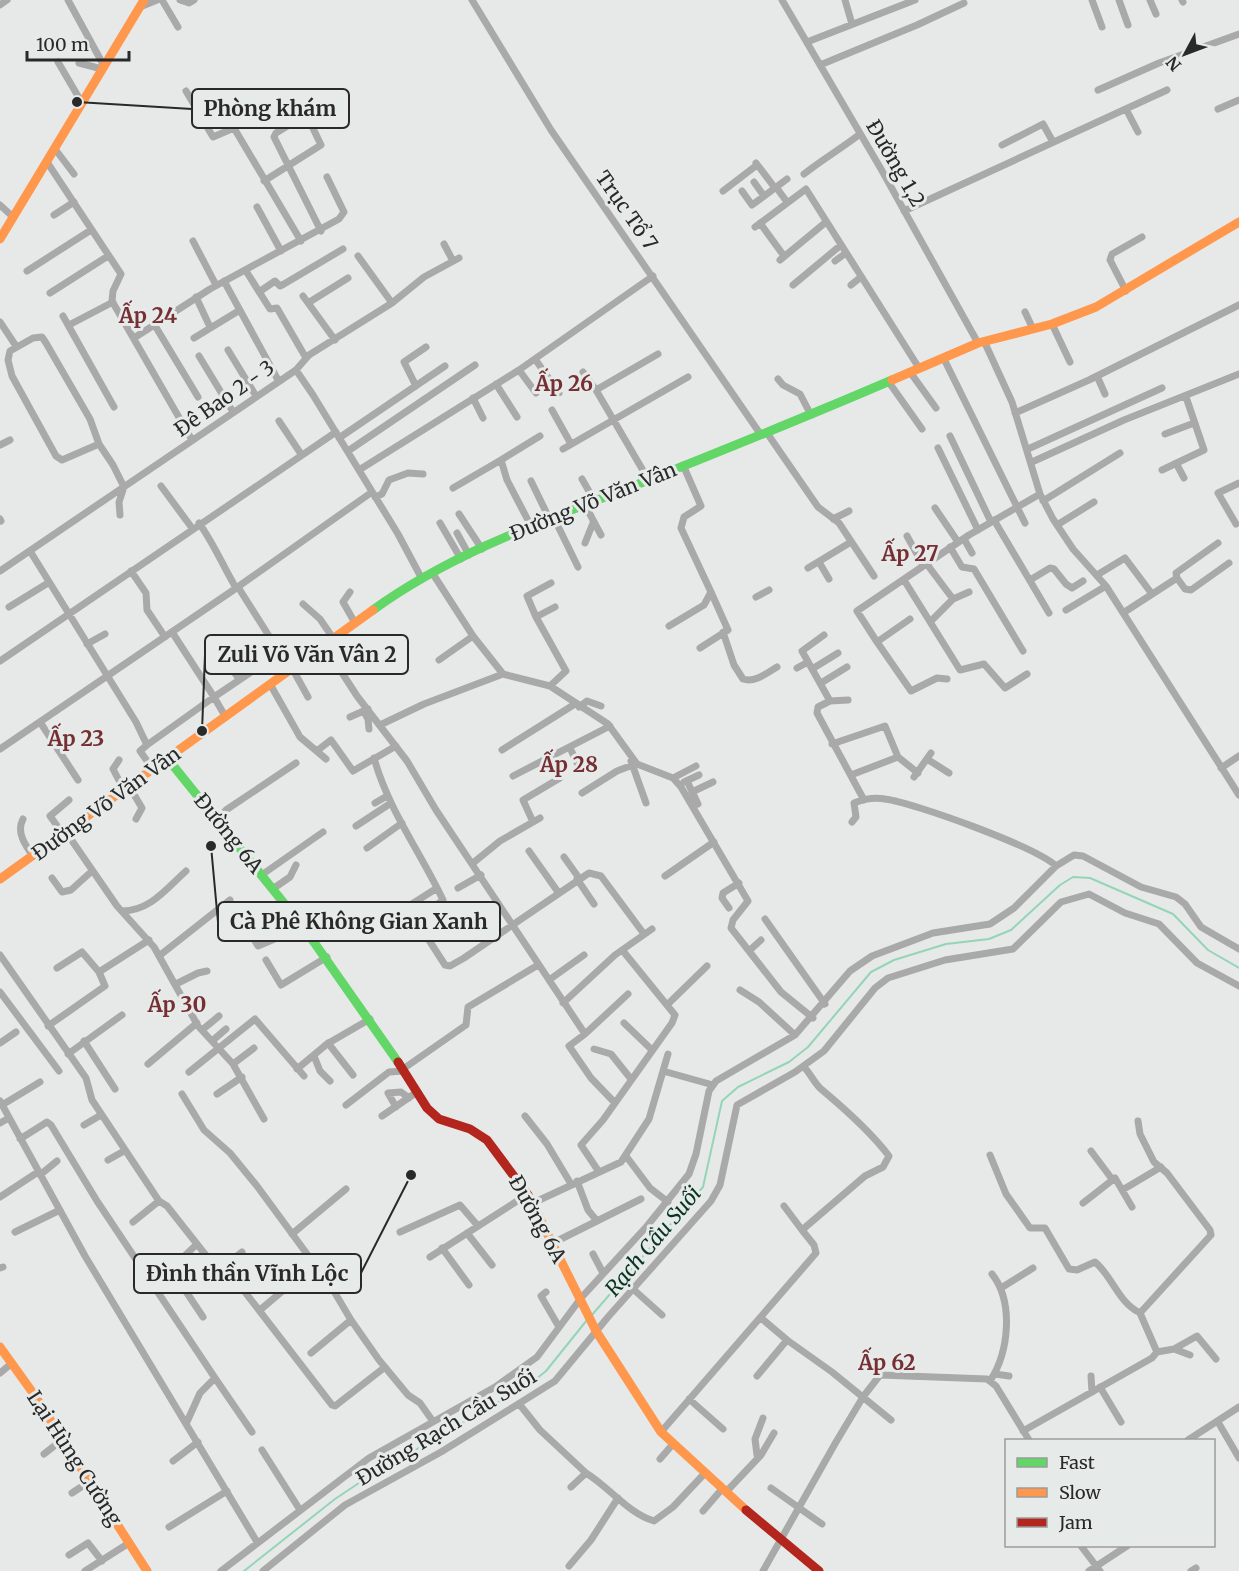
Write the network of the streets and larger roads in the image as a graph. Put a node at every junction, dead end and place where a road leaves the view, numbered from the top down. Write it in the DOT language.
graph roads {
  1 [pos="7,0"];
  2 [pos="68,0"];
  3 [pos="157,0"];
  4 [pos="162,0"];
  5 [pos="180,0"];
  6 [pos="194,0"];
  7 [pos="472,0"];
  8 [pos="782,0"];
  9 [pos="844,0"];
  10 [pos="915,0"];
  11 [pos="1092,0"];
  12 [pos="1119,0"];
  13 [pos="1150,0"];
  14 [pos="964,3"];
  15 [pos="142,4"];
  16 [pos="893,4"];
  17 [pos="0,5"];
  18 [pos="1156,14"];
  19 [pos="852,24"];
  20 [pos="1128,25"];
  21 [pos="178,27"];
  22 [pos="1102,27"];
  23 [pos="1239,34"];
  24 [pos="807,42"];
  25 [pos="57,62"];
  26 [pos="79,63"];
  27 [pos="820,65"];
  28 [pos="103,68"];
  29 [pos="1098,90"];
  30 [pos="1167,90"];
  31 [pos="186,91"];
  32 [pos="298,97"];
  33 [pos="1239,100"];
  34 [pos="82,103"];
  35 [pos="1126,109"];
  36 [pos="1218,109"];
  37 [pos="307,114"];
  38 [pos="1138,132"];
  39 [pos="861,134"];
  40 [pos="1053,142"];
  41 [pos="1002,145"];
  42 [pos="55,148"];
  43 [pos="47,162"];
  44 [pos="288,166"];
  45 [pos="74,174"];
  46 [pos="804,174"];
  47 [pos="327,177"];
  48 [pos="787,179"];
  49 [pos="264,181"];
  50 [pos="754,182"];
  51 [pos="776,188"];
  52 [pos="723,191"];
  53 [pos="742,191"];
  54 [pos="765,196"];
  55 [pos="74,202"];
  56 [pos="787,202"];
  57 [pos="0,205"];
  58 [pos="258,207"];
  59 [pos="904,211"];
  60 [pos="54,215"];
  61 [pos="12,216"];
  62 [pos="826,222"];
  63 [pos="1239,222"];
  64 [pos="91,230"];
  65 [pos="321,231"];
  66 [pos="1142,237"];
  67 [pos="0,239"];
  68 [pos="193,241"];
  69 [pos="301,241"];
  70 [pos="444,244"];
  71 [pos="841,245"];
  72 [pos="343,249"];
  73 [pos="280,252"];
  74 [pos="846,253"];
  75 [pos="108,256"];
  76 [pos="358,256"];
  77 [pos="835,261"];
  78 [pos="27,271"];
  79 [pos="246,271"];
  80 [pos="653,276"];
  81 [pos="861,277"];
  82 [pos="348,278"];
  83 [pos="224,281"];
  84 [pos="216,285"];
  85 [pos="793,285"];
  86 [pos="851,285"];
  87 [pos="1126,291"];
  88 [pos="50,292"];
  89 [pos="259,292"];
  90 [pos="196,297"];
  91 [pos="113,302"];
  92 [pos="392,303"];
  93 [pos="1239,305"];
  94 [pos="240,310"];
  95 [pos="1025,312"];
  96 [pos="63,316"];
  97 [pos="0,322"];
  98 [pos="154,324"];
  99 [pos="1052,324"];
  100 [pos="69,325"];
  101 [pos="210,327"];
  102 [pos="1033,329"];
  103 [pos="134,338"];
  104 [pos="194,338"];
  105 [pos="335,340"];
  106 [pos="981,342"];
  107 [pos="16,346"];
  108 [pos="426,347"];
  109 [pos="228,350"];
  110 [pos="658,354"];
  111 [pos="198,356"];
  112 [pos="306,358"];
  113 [pos="535,359"];
  114 [pos="944,359"];
  115 [pos="1070,362"];
  116 [pos="475,365"];
  117 [pos="445,366"];
  118 [pos="296,370"];
  119 [pos="519,370"];
  120 [pos="914,370"];
  121 [pos="583,372"];
  122 [pos="1239,374"];
  123 [pos="1097,376"];
  124 [pos="688,377"];
  125 [pos="778,379"];
  126 [pos="278,380"];
  127 [pos="888,381"];
  128 [pos="496,384"];
  129 [pos="416,386"];
  130 [pos="1162,388"];
  131 [pos="596,390"];
  132 [pos="536,393"];
  133 [pos="559,393"];
  134 [pos="1105,394"];
  135 [pos="256,396"];
  136 [pos="198,397"];
  137 [pos="1186,397"];
  138 [pos="473,398"];
  139 [pos="114,407"];
  140 [pos="936,408"];
  141 [pos="552,410"];
  142 [pos="233,412"];
  143 [pos="1015,413"];
  144 [pos="811,415"];
  145 [pos="517,417"];
  146 [pos="483,418"];
  147 [pos="614,419"];
  148 [pos="279,421"];
  149 [pos="1194,423"];
  150 [pos="922,429"];
  151 [pos="764,434"];
  152 [pos="1165,434"];
  153 [pos="338,435"];
  154 [pos="540,436"];
  155 [pos="950,436"];
  156 [pos="10,440"];
  157 [pos="192,440"];
  158 [pos="99,444"];
  159 [pos="571,444"];
  160 [pos="0,445"];
  161 [pos="938,448"];
  162 [pos="563,449"];
  163 [pos="1028,449"];
  164 [pos="348,451"];
  165 [pos="1120,453"];
  166 [pos="301,454"];
  167 [pos="501,460"];
  168 [pos="1032,462"];
  169 [pos="1176,463"];
  170 [pos="683,465"];
  171 [pos="359,470"];
  172 [pos="1162,470"];
  173 [pos="423,474"];
  174 [pos="1184,478"];
  175 [pos="582,479"];
  176 [pos="648,479"];
  177 [pos="531,481"];
  178 [pos="1239,483"];
  179 [pos="161,486"];
  180 [pos="124,488"];
  181 [pos="453,488"];
  182 [pos="374,494"];
  183 [pos="1041,497"];
  184 [pos="589,502"];
  185 [pos="1094,502"];
  186 [pos="1016,507"];
  187 [pos="935,508"];
  188 [pos="849,511"];
  189 [pos="459,514"];
  190 [pos="120,515"];
  191 [pos="551,517"];
  192 [pos="833,519"];
  193 [pos="993,521"];
  194 [pos="440,523"];
  195 [pos="593,523"];
  196 [pos="1025,523"];
  197 [pos="1236,524"];
  198 [pos="195,525"];
  199 [pos="1057,525"];
  200 [pos="531,526"];
  201 [pos="978,530"];
  202 [pos="457,533"];
  203 [pos="601,535"];
  204 [pos="907,536"];
  205 [pos="961,540"];
  206 [pos="851,542"];
  207 [pos="585,543"];
  208 [pos="1218,543"];
  209 [pos="950,547"];
  210 [pos="482,549"];
  211 [pos="30,551"];
  212 [pos="972,553"];
  213 [pos="465,556"];
  214 [pos="819,562"];
  215 [pos="1229,563"];
  216 [pos="925,564"];
  217 [pos="578,567"];
  218 [pos="808,568"];
  219 [pos="131,571"];
  220 [pos="0,572"];
  221 [pos="433,574"];
  222 [pos="1097,575"];
  223 [pos="873,576"];
  224 [pos="1177,578"];
  225 [pos="422,579"];
  226 [pos="829,579"];
  227 [pos="904,580"];
  228 [pos="1030,580"];
  229 [pos="1083,581"];
  230 [pos="48,582"];
  231 [pos="550,583"];
  232 [pos="1106,586"];
  233 [pos="237,588"];
  234 [pos="769,590"];
  235 [pos="350,592"];
  236 [pos="711,592"];
  237 [pos="969,592"];
  238 [pos="1152,594"];
  239 [pos="756,597"];
  240 [pos="953,599"];
  241 [pos="303,604"];
  242 [pos="9,607"];
  243 [pos="555,607"];
  244 [pos="1066,610"];
  245 [pos="1049,613"];
  246 [pos="1123,613"];
  247 [pos="69,614"];
  248 [pos="536,617"];
  249 [pos="910,619"];
  250 [pos="931,621"];
  251 [pos="355,623"];
  252 [pos="669,626"];
  253 [pos="172,632"];
  254 [pos="723,632"];
  255 [pos="105,634"];
  256 [pos="824,635"];
  257 [pos="473,636"];
  258 [pos="165,637"];
  259 [pos="333,638"];
  260 [pos="877,642"];
  261 [pos="87,644"];
  262 [pos="214,644"];
  263 [pos="324,645"];
  264 [pos="700,648"];
  265 [pos="1023,651"];
  266 [pos="837,653"];
  267 [pos="275,656"];
  268 [pos="0,660"];
  269 [pos="439,660"];
  270 [pos="810,665"];
  271 [pos="777,667"];
  272 [pos="848,667"];
  273 [pos="797,668"];
  274 [pos="289,671"];
  275 [pos="503,674"];
  276 [pos="1027,675"];
  277 [pos="107,676"];
  278 [pos="239,679"];
  279 [pos="947,679"];
  280 [pos="821,683"];
  281 [pos="270,684"];
  282 [pos="550,686"];
  283 [pos="214,697"];
  284 [pos="308,697"];
  285 [pos="848,700"];
  286 [pos="830,701"];
  287 [pos="577,705"];
  288 [pos="601,706"];
  289 [pos="366,711"];
  290 [pos="225,716"];
  291 [pos="350,717"];
  292 [pos="40,722"];
  293 [pos="380,724"];
  294 [pos="610,726"];
  295 [pos="369,729"];
  296 [pos="832,744"];
  297 [pos="147,745"];
  298 [pos="396,746"];
  299 [pos="570,748"];
  300 [pos="0,749"];
  301 [pos="318,750"];
  302 [pos="502,750"];
  303 [pos="1239,756"];
  304 [pos="898,757"];
  305 [pos="167,758"];
  306 [pos="374,758"];
  307 [pos="326,759"];
  308 [pos="119,760"];
  309 [pos="631,762"];
  310 [pos="296,763"];
  311 [pos="696,766"];
  312 [pos="152,768"];
  313 [pos="1221,768"];
  314 [pos="581,771"];
  315 [pos="950,773"];
  316 [pos="699,775"];
  317 [pos="851,775"];
  318 [pos="513,776"];
  319 [pos="560,778"];
  320 [pos="673,778"];
  321 [pos="78,780"];
  322 [pos="687,781"];
  323 [pos="713,782"];
  324 [pos="679,785"];
  325 [pos="127,788"];
  326 [pos="692,792"];
  327 [pos="582,793"];
  328 [pos="1239,795"];
  329 [pos="69,800"];
  330 [pos="389,800"];
  331 [pos="864,800"];
  332 [pos="375,803"];
  333 [pos="646,803"];
  334 [pos="698,804"];
  335 [pos="23,819"];
  336 [pos="136,819"];
  337 [pos="218,819"];
  338 [pos="852,822"];
  339 [pos="402,823"];
  340 [pos="356,826"];
  341 [pos="323,832"];
  342 [pos="65,833"];
  343 [pos="714,842"];
  344 [pos="367,848"];
  345 [pos="529,851"];
  346 [pos="33,856"];
  347 [pos="564,856"];
  348 [pos="473,863"];
  349 [pos="296,865"];
  350 [pos="1056,866"];
  351 [pos="186,870"];
  352 [pos="92,871"];
  353 [pos="262,874"];
  354 [pos="481,875"];
  355 [pos="665,876"];
  356 [pos="52,878"];
  357 [pos="0,879"];
  358 [pos="578,879"];
  359 [pos="739,884"];
  360 [pos="274,888"];
  361 [pos="437,888"];
  362 [pos="458,888"];
  363 [pos="558,892"];
  364 [pos="230,900"];
  365 [pos="594,904"];
  366 [pos="729,908"];
  367 [pos="122,911"];
  368 [pos="401,911"];
  369 [pos="241,918"];
  370 [pos="765,919"];
  371 [pos="511,924"];
  372 [pos="652,930"];
  373 [pos="644,934"];
  374 [pos="284,935"];
  375 [pos="149,940"];
  376 [pos="761,940"];
  377 [pos="1239,949"];
  378 [pos="750,950"];
  379 [pos="623,951"];
  380 [pos="0,955"];
  381 [pos="584,955"];
  382 [pos="159,956"];
  383 [pos="327,957"];
  384 [pos="266,960"];
  385 [pos="538,964"];
  386 [pos="707,966"];
  387 [pos="57,968"];
  388 [pos="207,971"];
  389 [pos="99,972"];
  390 [pos="549,980"];
  391 [pos="176,984"];
  392 [pos="1239,986"];
  393 [pos="740,990"];
  394 [pos="628,994"];
  395 [pos="1,996"];
  396 [pos="563,1003"];
  397 [pos="668,1004"];
  398 [pos="825,1004"];
  399 [pos="122,1015"];
  400 [pos="219,1016"];
  401 [pos="813,1018"];
  402 [pos="370,1019"];
  403 [pos="197,1023"];
  404 [pos="624,1023"];
  405 [pos="48,1026"];
  406 [pos="226,1029"];
  407 [pos="202,1030"];
  408 [pos="15,1032"];
  409 [pos="585,1034"];
  410 [pos="795,1035"];
  411 [pos="84,1041"];
  412 [pos="212,1041"];
  413 [pos="0,1043"];
  414 [pos="328,1043"];
  415 [pos="218,1048"];
  416 [pos="254,1048"];
  417 [pos="594,1049"];
  418 [pos="652,1050"];
  419 [pos="68,1054"];
  420 [pos="668,1054"];
  421 [pos="314,1056"];
  422 [pos="148,1064"];
  423 [pos="233,1064"];
  424 [pos="804,1067"];
  425 [pos="297,1069"];
  426 [pos="404,1070"];
  427 [pos="59,1071"];
  428 [pos="663,1071"];
  429 [pos="189,1072"];
  430 [pos="353,1075"];
  431 [pos="304,1076"];
  432 [pos="242,1077"];
  433 [pos="632,1079"];
  434 [pos="330,1081"];
  435 [pos="40,1082"];
  436 [pos="713,1085"];
  437 [pos="116,1089"];
  438 [pos="182,1094"];
  439 [pos="217,1094"];
  440 [pos="413,1095"];
  441 [pos="615,1102"];
  442 [pos="1,1103"];
  443 [pos="346,1105"];
  444 [pos="396,1107"];
  445 [pos="100,1115"];
  446 [pos="382,1116"];
  447 [pos="525,1116"];
  448 [pos="9,1118"];
  449 [pos="264,1119"];
  450 [pos="1138,1121"];
  451 [pos="0,1124"];
  452 [pos="84,1125"];
  453 [pos="20,1139"];
  454 [pos="124,1151"];
  455 [pos="1091,1151"];
  456 [pos="990,1155"];
  457 [pos="626,1156"];
  458 [pos="108,1160"];
  459 [pos="57,1161"];
  460 [pos="1161,1167"];
  461 [pos="598,1172"];
  462 [pos="39,1174"];
  463 [pos="1112,1179"];
  464 [pos="574,1183"];
  465 [pos="346,1189"];
  466 [pos="1124,1190"];
  467 [pos="528,1194"];
  468 [pos="0,1197"];
  469 [pos="641,1199"];
  470 [pos="159,1201"];
  471 [pos="668,1202"];
  472 [pos="533,1203"];
  473 [pos="1083,1203"];
  474 [pos="784,1206"];
  475 [pos="1132,1207"];
  476 [pos="60,1210"];
  477 [pos="597,1221"];
  478 [pos="133,1222"];
  479 [pos="478,1226"];
  480 [pos="802,1230"];
  481 [pos="15,1232"];
  482 [pos="400,1232"];
  483 [pos="467,1233"];
  484 [pos="292,1234"];
  485 [pos="554,1243"];
  486 [pos="197,1244"];
  487 [pos="442,1248"];
  488 [pos="242,1252"];
  489 [pos="593,1254"];
  490 [pos="430,1257"];
  491 [pos="492,1265"];
  492 [pos="222,1268"];
  493 [pos="1033,1268"];
  494 [pos="171,1269"];
  495 [pos="603,1273"];
  496 [pos="992,1274"];
  497 [pos="299,1277"];
  498 [pos="153,1283"];
  499 [pos="469,1286"];
  500 [pos="1001,1288"];
  501 [pos="633,1289"];
  502 [pos="546,1292"];
  503 [pos="581,1299"];
  504 [pos="260,1310"];
  505 [pos="1140,1313"];
  506 [pos="662,1315"];
  507 [pos="203,1317"];
  508 [pos="761,1318"];
  509 [pos="351,1320"];
  510 [pos="559,1327"];
  511 [pos="596,1330"];
  512 [pos="787,1340"];
  513 [pos="0,1347"];
  514 [pos="1174,1349"];
  515 [pos="1157,1352"];
  516 [pos="311,1353"];
  517 [pos="1190,1355"];
  518 [pos="1216,1359"];
  519 [pos="12,1363"];
  520 [pos="385,1367"];
  521 [pos="0,1373"];
  522 [pos="995,1374"];
  523 [pos="757,1376"];
  524 [pos="1009,1376"];
  525 [pos="1091,1376"];
  526 [pos="214,1378"];
  527 [pos="990,1381"];
  528 [pos="1100,1387"];
  529 [pos="1092,1392"];
  530 [pos="863,1397"];
  531 [pos="689,1399"];
  532 [pos="520,1405"];
  533 [pos="1239,1407"];
  534 [pos="764,1418"];
  535 [pos="432,1420"];
  536 [pos="891,1420"];
  537 [pos="1121,1422"];
  538 [pos="1218,1422"];
  539 [pos="186,1424"];
  540 [pos="723,1429"];
  541 [pos="1023,1431"];
  542 [pos="252,1432"];
  543 [pos="662,1432"];
  544 [pos="774,1433"];
  545 [pos="63,1439"];
  546 [pos="1028,1439"];
  547 [pos="1190,1439"];
  548 [pos="198,1442"];
  549 [pos="673,1444"];
  550 [pos="262,1450"];
  551 [pos="44,1454"];
  552 [pos="757,1455"];
  553 [pos="1239,1458"];
  554 [pos="660,1459"];
  555 [pos="173,1461"];
  556 [pos="586,1473"];
  557 [pos="705,1473"];
  558 [pos="90,1481"];
  559 [pos="571,1487"];
  560 [pos="771,1488"];
  561 [pos="227,1491"];
  562 [pos="724,1491"];
  563 [pos="72,1493"];
  564 [pos="618,1498"];
  565 [pos="799,1507"];
  566 [pos="300,1510"];
  567 [pos="703,1511"];
  568 [pos="822,1524"];
  569 [pos="169,1527"];
  570 [pos="781,1540"];
  571 [pos="257,1542"];
  572 [pos="129,1543"];
  573 [pos="1082,1547"];
  574 [pos="1124,1547"];
  575 [pos="69,1555"];
  576 [pos="102,1561"];
  577 [pos="569,1566"];
  578 [pos="1094,1569"];
  579 [pos="85,1571"];
  580 [pos="147,1571"];
  581 [pos="221,1571"];
  582 [pos="263,1571"];
  583 [pos="763,1571"];
  584 [pos="819,1571"];
  1 -- 17 [label="street"];
  2 -- 28 [label="street"];
  3 -- 15 [label="street"];
  4 -- 21 [label="street"];
  5 -- 6 [label="street"];
  7 -- 80 [label="street, Trục Tổ 7"];
  8 -- 24 [label="street, Đường 1,2"];
  9 -- 19 [label="street"];
  10 -- 16 [label="street"];
  11 -- 22 [label="street"];
  12 -- 20 [label="street"];
  13 -- 18 [label="street"];
  14 -- 27 [label="street"];
  15 -- 28 [label="street"];
  16 -- 19 [label="street"];
  19 -- 24 [label="street"];
  23 -- 29 [label="street"];
  24 -- 27 [label="street, Đường 1,2"];
  25 -- 34 [label="street"];
  26 -- 28 [label="street"];
  27 -- 39 [label="street, Đường 1,2"];
  28 -- 34 [label="street"];
  30 -- 35 [label="street"];
  31 -- 49 [label="street"];
  32 -- 37 [label="street"];
  33 -- 36 [label="street"];
  34 -- 42 [label="street"];
  35 -- 38 [label="street"];
  35 -- 40 [label="street"];
  37 -- 44 [label="street"];
  37 -- 44 [label="street"];
  39 -- 46 [label="street"];
  39 -- 59 [label="street, Đường 1,2"];
  40 -- 41 [label="street"];
  40 -- 59 [label="street"];
  42 -- 43 [label="street"];
  42 -- 45 [label="street"];
  43 -- 55 [label="street"];
  43 -- 61 [label="street"];
  44 -- 49 [label="street"];
  44 -- 65 [label="street"];
  47 -- 65 [label="street"];
  48 -- 51 [label="street"];
  49 -- 69 [label="street"];
  50 -- 54 [label="street"];
  51 -- 52 [label="street"];
  51 -- 54 [label="street"];
  51 -- 56 [label="street"];
  53 -- 54 [label="street"];
  55 -- 60 [label="street"];
  55 -- 64 [label="street"];
  56 -- 62 [label="street"];
  56 -- 62 [label="street"];
  57 -- 61 [label="street"];
  58 -- 73 [label="street"];
  59 -- 106 [label="street, Đường 1,2"];
  61 -- 67 [label="street"];
  62 -- 71 [label="street"];
  63 -- 87 [label="street, Đường Võ Văn Vân"];
  64 -- 75 [label="street"];
  64 -- 78 [label="street"];
  65 -- 69 [label="street"];
  66 -- 87 [label="street"];
  68 -- 84 [label="street"];
  69 -- 73 [label="street"];
  70 -- 92 [label="street"];
  71 -- 74 [label="street"];
  71 -- 85 [label="street"];
  72 -- 89 [label="street"];
  73 -- 79 [label="street"];
  74 -- 77 [label="street"];
  74 -- 81 [label="street"];
  75 -- 88 [label="street"];
  75 -- 91 [label="street"];
  76 -- 92 [label="street"];
  79 -- 83 [label="street"];
  79 -- 89 [label="street"];
  80 -- 113 [label="street"];
  80 -- 151 [label="street, Trục Tổ 7"];
  81 -- 86 [label="street"];
  81 -- 120 [label="street"];
  82 -- 105 [label="street"];
  83 -- 84 [label="street"];
  83 -- 94 [label="street"];
  84 -- 90 [label="street"];
  87 -- 99 [label="street, Đường Võ Văn Vân"];
  89 -- 112 [label="street"];
  90 -- 98 [label="street"];
  90 -- 101 [label="street"];
  91 -- 100 [label="street"];
  91 -- 103 [label="street"];
  92 -- 105 [label="street"];
  93 -- 123 [label="street"];
  94 -- 101 [label="street"];
  94 -- 126 [label="street"];
  95 -- 102 [label="street"];
  96 -- 100 [label="street"];
  97 -- 107 [label="street"];
  98 -- 103 [label="street"];
  98 -- 136 [label="street"];
  99 -- 102 [label="street, Đường Võ Văn Vân"];
  99 -- 115 [label="street"];
  100 -- 139 [label="street"];
  101 -- 104 [label="street"];
  102 -- 106 [label="street, Đường Võ Văn Vân"];
  103 -- 157 [label="street"];
  105 -- 112 [label="street"];
  106 -- 114 [label="street, Đường Võ Văn Vân"];
  106 -- 143 [label="street, Đường 1,2"];
  107 -- 158 [label="street"];
  107 -- 158 [label="street"];
  108 -- 129 [label="street"];
  109 -- 135 [label="street"];
  110 -- 131 [label="street"];
  111 -- 142 [label="street"];
  112 -- 118 [label="street"];
  113 -- 119 [label="street"];
  113 -- 133 [label="street"];
  114 -- 120 [label="street, Đường Võ Văn Vân"];
  114 -- 186 [label="street"];
  116 -- 164 [label="street"];
  117 -- 129 [label="street"];
  118 -- 126 [label="street, Đê Bao 2 - 3"];
  118 -- 153 [label="street, Đê Bao 2 - 3"];
  119 -- 128 [label="street"];
  119 -- 132 [label="street"];
  120 -- 127 [label="street, Đường Võ Văn Vân"];
  120 -- 140 [label="street"];
  121 -- 131 [label="street"];
  122 -- 137 [label="street"];
  123 -- 134 [label="street"];
  123 -- 143 [label="street"];
  124 -- 147 [label="street"];
  125 -- 144 [label="street"];
  126 -- 135 [label="street, Đê Bao 2 - 3"];
  127 -- 144 [label="street, Đường Võ Văn Vân"];
  127 -- 150 [label="street"];
  128 -- 138 [label="street"];
  128 -- 145 [label="street"];
  129 -- 153 [label="street"];
  130 -- 163 [label="street"];
  131 -- 147 [label="street"];
  135 -- 142 [label="street, Đê Bao 2 - 3"];
  137 -- 149 [label="street"];
  137 -- 168 [label="street"];
  138 -- 146 [label="street"];
  138 -- 171 [label="street"];
  141 -- 159 [label="street"];
  142 -- 157 [label="street, Đê Bao 2 - 3"];
  143 -- 163 [label="street, Đường 1,2"];
  144 -- 151 [label="street, Đường Võ Văn Vân"];
  147 -- 159 [label="street"];
  147 -- 176 [label="street"];
  148 -- 166 [label="street"];
  149 -- 152 [label="street"];
  149 -- 169 [label="street"];
  151 -- 170 [label="street, Đường Võ Văn Vân"];
  151 -- 192 [label="street, Trục Tổ 7"];
  153 -- 164 [label="street, Đê Bao 2 - 3"];
  153 -- 166 [label="street"];
  154 -- 167 [label="street"];
  155 -- 193 [label="street"];
  156 -- 160 [label="street"];
  157 -- 180 [label="street, Đê Bao 2 - 3"];
  158 -- 180 [label="street"];
  159 -- 162 [label="street"];
  161 -- 201 [label="street"];
  163 -- 168 [label="street, Đường 1,2"];
  164 -- 171 [label="street, Đê Bao 2 - 3"];
  165 -- 183 [label="street"];
  166 -- 198 [label="street"];
  167 -- 181 [label="street"];
  167 -- 200 [label="street"];
  168 -- 183 [label="street, Đường 1,2"];
  169 -- 172 [label="street"];
  169 -- 174 [label="street"];
  170 -- 176 [label="street, Đường Võ Văn Vân"];
  170 -- 236 [label="street"];
  171 -- 182 [label="street, Đê Bao 2 - 3"];
  173 -- 182 [label="street"];
  175 -- 184 [label="street"];
  176 -- 184 [label="street, Đường Võ Văn Vân"];
  177 -- 191 [label="street"];
  178 -- 197 [label="street"];
  179 -- 198 [label="street"];
  180 -- 190 [label="street"];
  180 -- 211 [label="street, Đê Bao 2 - 3"];
  182 -- 225 [label="street, Đê Bao 2 - 3"];
  182 -- 233 [label="street"];
  183 -- 186 [label="street"];
  183 -- 199 [label="street, Đường 1,2"];
  184 -- 191 [label="street, Đường Võ Văn Vân"];
  184 -- 195 [label="street"];
  185 -- 199 [label="street"];
  186 -- 193 [label="street"];
  186 -- 196 [label="street"];
  187 -- 205 [label="street"];
  188 -- 192 [label="street"];
  189 -- 210 [label="street"];
  191 -- 200 [label="street, Đường Võ Văn Vân"];
  191 -- 217 [label="street"];
  192 -- 206 [label="street, Trục Tổ 7"];
  193 -- 201 [label="street"];
  193 -- 228 [label="street"];
  194 -- 213 [label="street"];
  195 -- 203 [label="street"];
  195 -- 207 [label="street"];
  198 -- 219 [label="street"];
  198 -- 233 [label="street"];
  199 -- 222 [label="street, Đường 1,2"];
  200 -- 210 [label="street, Đường Võ Văn Vân"];
  201 -- 205 [label="street"];
  202 -- 213 [label="street"];
  204 -- 216 [label="street"];
  205 -- 209 [label="street"];
  205 -- 212 [label="street"];
  206 -- 214 [label="street"];
  206 -- 223 [label="street, Trục Tổ 7"];
  208 -- 224 [label="street"];
  209 -- 216 [label="street"];
  209 -- 265 [label="street"];
  210 -- 213 [label="street, Đường Võ Văn Vân"];
  211 -- 220 [label="street, Đê Bao 2 - 3"];
  211 -- 230 [label="street"];
  213 -- 221 [label="street, Đường Võ Văn Vân"];
  214 -- 218 [label="street"];
  214 -- 226 [label="street"];
  215 -- 224 [label="street"];
  216 -- 227 [label="street"];
  216 -- 240 [label="street"];
  219 -- 247 [label="street"];
  219 -- 258 [label="street"];
  221 -- 225 [label="street, Đường Võ Văn Vân"];
  221 -- 257 [label="street"];
  222 -- 232 [label="street, Đường 1,2"];
  222 -- 238 [label="street"];
  224 -- 238 [label="street"];
  225 -- 251 [label="street, Đường Võ Văn Vân"];
  227 -- 250 [label="street"];
  227 -- 260 [label="street"];
  228 -- 229 [label="street"];
  228 -- 245 [label="street"];
  230 -- 242 [label="street"];
  230 -- 247 [label="street"];
  231 -- 248 [label="street"];
  232 -- 244 [label="street"];
  232 -- 246 [label="street, Đường 1,2"];
  233 -- 253 [label="street"];
  233 -- 267 [label="street"];
  234 -- 239 [label="street"];
  235 -- 251 [label="street"];
  236 -- 252 [label="street"];
  236 -- 254 [label="street"];
  237 -- 240 [label="street"];
  238 -- 246 [label="street"];
  240 -- 250 [label="street"];
  241 -- 259 [label="street"];
  243 -- 248 [label="street"];
  246 -- 313 [label="street, Đường 1,2"];
  247 -- 261 [label="street"];
  247 -- 268 [label="street"];
  248 -- 282 [label="street"];
  249 -- 260 [label="street"];
  250 -- 276 [label="street"];
  251 -- 259 [label="street, Đường Võ Văn Vân"];
  253 -- 258 [label="street"];
  253 -- 283 [label="street"];
  254 -- 264 [label="street"];
  254 -- 271 [label="street"];
  255 -- 261 [label="street"];
  256 -- 270 [label="street"];
  257 -- 269 [label="street"];
  257 -- 275 [label="street"];
  258 -- 277 [label="street"];
  259 -- 263 [label="street, Đường Võ Văn Vân"];
  260 -- 279 [label="street"];
  261 -- 277 [label="street"];
  262 -- 278 [label="street"];
  263 -- 274 [label="street, Đường Võ Văn Vân"];
  263 -- 289 [label="street"];
  266 -- 270 [label="street"];
  267 -- 274 [label="street"];
  267 -- 278 [label="street"];
  270 -- 273 [label="street"];
  270 -- 280 [label="street"];
  272 -- 280 [label="street"];
  274 -- 281 [label="street, Đường Võ Văn Vân"];
  274 -- 284 [label="street"];
  275 -- 282 [label="street"];
  275 -- 293 [label="street"];
  277 -- 292 [label="street"];
  277 -- 297 [label="street"];
  278 -- 283 [label="street"];
  280 -- 286 [label="street"];
  281 -- 290 [label="street, Đường Võ Văn Vân"];
  281 -- 301 [label="street"];
  282 -- 287 [label="street"];
  283 -- 290 [label="street"];
  283 -- 297 [label="street"];
  285 -- 286 [label="street"];
  286 -- 296 [label="street"];
  287 -- 288 [label="street"];
  287 -- 294 [label="street"];
  287 -- 302 [label="street"];
  289 -- 291 [label="street"];
  289 -- 293 [label="street"];
  289 -- 295 [label="street"];
  290 -- 305 [label="street, Đường Võ Văn Vân"];
  292 -- 300 [label="street"];
  292 -- 321 [label="street"];
  293 -- 298 [label="street"];
  294 -- 299 [label="street"];
  294 -- 309 [label="street"];
  296 -- 304 [label="street"];
  296 -- 317 [label="street"];
  297 -- 312 [label="street"];
  298 -- 306 [label="street"];
  298 -- 348 [label="street"];
  299 -- 314 [label="street"];
  299 -- 318 [label="street"];
  301 -- 306 [label="street"];
  301 -- 307 [label="street"];
  303 -- 313 [label="street"];
  304 -- 315 [label="street"];
  304 -- 317 [label="street"];
  305 -- 312 [label="street, Đường Võ Văn Vân"];
  305 -- 337 [label="street, Đường 6A"];
  306 -- 330 [label="street"];
  308 -- 325 [label="street"];
  309 -- 320 [label="street"];
  309 -- 327 [label="street"];
  309 -- 333 [label="street"];
  310 -- 337 [label="street"];
  311 -- 320 [label="street"];
  312 -- 325 [label="street, Đường Võ Văn Vân"];
  313 -- 328 [label="street, Đường 1,2"];
  316 -- 322 [label="street"];
  317 -- 331 [label="street"];
  319 -- 348 [label="street"];
  320 -- 324 [label="street"];
  322 -- 324 [label="street"];
  322 -- 326 [label="street"];
  323 -- 326 [label="street"];
  324 -- 343 [label="street"];
  325 -- 336 [label="street"];
  325 -- 342 [label="street, Đường Võ Văn Vân"];
  326 -- 334 [label="street"];
  329 -- 342 [label="street"];
  330 -- 332 [label="street"];
  330 -- 339 [label="street"];
  330 -- 340 [label="street"];
  331 -- 338 [label="street"];
  331 -- 350 [label="street"];
  335 -- 346 [label="street"];
  337 -- 353 [label="street, Đường 6A"];
  339 -- 344 [label="street"];
  339 -- 361 [label="street"];
  341 -- 353 [label="street"];
  342 -- 346 [label="street, Đường Võ Văn Vân"];
  342 -- 352 [label="street"];
  343 -- 355 [label="street"];
  343 -- 359 [label="street"];
  345 -- 363 [label="street"];
  346 -- 357 [label="street, Đường Võ Văn Vân"];
  347 -- 358 [label="street"];
  348 -- 354 [label="street"];
  349 -- 360 [label="street"];
  350 -- 377 [label="street"];
  350 -- 398 [label="street"];
  351 -- 367 [label="street"];
  352 -- 356 [label="street"];
  352 -- 367 [label="street"];
  353 -- 360 [label="street, Đường 6A"];
  354 -- 362 [label="street"];
  354 -- 371 [label="street"];
  358 -- 363 [label="street"];
  358 -- 365 [label="street"];
  358 -- 373 [label="street"];
  359 -- 366 [label="street"];
  359 -- 378 [label="street"];
  360 -- 383 [label="street, Đường 6A"];
  361 -- 368 [label="street"];
  361 -- 371 [label="street"];
  363 -- 371 [label="street"];
  364 -- 382 [label="street"];
  367 -- 375 [label="street"];
  369 -- 374 [label="street"];
  370 -- 398 [label="street"];
  371 -- 385 [label="street"];
  372 -- 373 [label="street"];
  373 -- 379 [label="street"];
  375 -- 382 [label="street"];
  375 -- 389 [label="street"];
  376 -- 378 [label="street"];
  378 -- 401 [label="street"];
  379 -- 396 [label="street"];
  379 -- 397 [label="street"];
  380 -- 405 [label="street"];
  381 -- 390 [label="street"];
  382 -- 391 [label="street"];
  383 -- 384 [label="street"];
  383 -- 402 [label="street, Đường 6A"];
  385 -- 390 [label="street"];
  385 -- 426 [label="street"];
  386 -- 397 [label="street"];
  387 -- 389 [label="street"];
  388 -- 391 [label="street"];
  389 -- 405 [label="street"];
  390 -- 396 [label="street"];
  391 -- 403 [label="street"];
  392 -- 424 [label="street, Đường Rạch Cầu Suối"];
  393 -- 410 [label="street"];
  394 -- 409 [label="street"];
  395 -- 427 [label="street"];
  396 -- 409 [label="street"];
  397 -- 418 [label="street"];
  398 -- 401 [label="street"];
  399 -- 411 [label="street"];
  400 -- 407 [label="street"];
  401 -- 410 [label="street"];
  402 -- 414 [label="street"];
  402 -- 426 [label="street, Đường 6A"];
  403 -- 407 [label="street"];
  403 -- 422 [label="street"];
  404 -- 418 [label="street"];
  405 -- 419 [label="street"];
  406 -- 412 [label="street"];
  407 -- 412 [label="street"];
  408 -- 413 [label="street"];
  409 -- 441 [label="street"];
  410 -- 436 [label="street"];
  411 -- 419 [label="street"];
  411 -- 437 [label="street"];
  412 -- 415 [label="street"];
  414 -- 421 [label="street"];
  414 -- 430 [label="street"];
  415 -- 423 [label="street"];
  415 -- 425 [label="street"];
  415 -- 429 [label="street"];
  416 -- 423 [label="street"];
  417 -- 433 [label="street"];
  418 -- 433 [label="street"];
  419 -- 445 [label="street"];
  420 -- 428 [label="street"];
  421 -- 425 [label="street"];
  421 -- 434 [label="street"];
  423 -- 432 [label="street"];
  424 -- 480 [label="street"];
  424 -- 501 [label="street, Đường Rạch Cầu Suối"];
  425 -- 431 [label="street"];
  426 -- 440 [label="street, Đường 6A"];
  426 -- 443 [label="street"];
  428 -- 436 [label="street"];
  428 -- 457 [label="street"];
  432 -- 439 [label="street"];
  432 -- 449 [label="street"];
  433 -- 441 [label="street"];
  435 -- 442 [label="street"];
  436 -- 471 [label="street"];
  438 -- 484 [label="street"];
  440 -- 444 [label="street"];
  440 -- 444 [label="street"];
  440 -- 467 [label="street, Đường 6A"];
  441 -- 461 [label="street"];
  442 -- 448 [label="street"];
  444 -- 446 [label="street"];
  445 -- 452 [label="street"];
  445 -- 454 [label="street"];
  447 -- 464 [label="street"];
  448 -- 451 [label="street"];
  448 -- 453 [label="street"];
  450 -- 460 [label="street"];
  453 -- 462 [label="street"];
  453 -- 498 [label="street"];
  454 -- 458 [label="street"];
  454 -- 470 [label="street"];
  455 -- 463 [label="street"];
  456 -- 505 [label="street"];
  457 -- 461 [label="street"];
  457 -- 471 [label="street"];
  459 -- 462 [label="street"];
  460 -- 466 [label="street"];
  460 -- 505 [label="street"];
  461 -- 464 [label="street"];
  462 -- 468 [label="street"];
  462 -- 476 [label="street"];
  463 -- 466 [label="street"];
  463 -- 473 [label="street"];
  464 -- 472 [label="street"];
  464 -- 477 [label="street"];
  465 -- 484 [label="street"];
  466 -- 475 [label="street"];
  467 -- 472 [label="street, Đường 6A"];
  467 -- 479 [label="street"];
  469 -- 477 [label="street"];
  470 -- 478 [label="street"];
  470 -- 486 [label="street"];
  471 -- 495 [label="street"];
  472 -- 485 [label="street, Đường 6A"];
  474 -- 480 [label="street"];
  476 -- 481 [label="street"];
  476 -- 539 [label="street"];
  477 -- 485 [label="street"];
  479 -- 482 [label="street"];
  479 -- 483 [label="street"];
  480 -- 508 [label="street"];
  483 -- 487 [label="street"];
  483 -- 491 [label="street"];
  484 -- 509 [label="street"];
  485 -- 503 [label="street, Đường 6A"];
  486 -- 492 [label="street"];
  486 -- 494 [label="street"];
  487 -- 490 [label="street"];
  487 -- 499 [label="street"];
  488 -- 492 [label="street"];
  489 -- 495 [label="street"];
  492 -- 504 [label="street"];
  493 -- 500 [label="street"];
  494 -- 498 [label="street"];
  494 -- 507 [label="street"];
  495 -- 503 [label="street"];
  496 -- 500 [label="street"];
  497 -- 504 [label="street"];
  498 -- 526 [label="street"];
  500 -- 522 [label="street"];
  501 -- 506 [label="street"];
  501 -- 511 [label="street, Đường Rạch Cầu Suối"];
  502 -- 510 [label="street"];
  503 -- 510 [label="street"];
  503 -- 511 [label="street, Đường 6A"];
  504 -- 520 [label="street"];
  505 -- 515 [label="street"];
  508 -- 512 [label="street"];
  508 -- 531 [label="street"];
  509 -- 516 [label="street"];
  509 -- 520 [label="street"];
  510 -- 535 [label="street"];
  511 -- 532 [label="street, Đường Rạch Cầu Suối"];
  511 -- 543 [label="street, Đường 6A"];
  512 -- 523 [label="street"];
  512 -- 530 [label="street"];
  513 -- 519 [label="street, Lại Hùng Cường"];
  514 -- 515 [label="street"];
  514 -- 517 [label="street"];
  514 -- 518 [label="street"];
  515 -- 528 [label="street"];
  519 -- 521 [label="street"];
  519 -- 545 [label="street, Lại Hùng Cường"];
  520 -- 535 [label="street"];
  522 -- 524 [label="street"];
  522 -- 527 [label="street"];
  525 -- 529 [label="street"];
  526 -- 539 [label="street"];
  526 -- 542 [label="street"];
  527 -- 530 [label="street"];
  527 -- 541 [label="street"];
  528 -- 529 [label="street"];
  528 -- 537 [label="street"];
  529 -- 541 [label="street"];
  530 -- 536 [label="street"];
  530 -- 565 [label="street"];
  531 -- 540 [label="street"];
  531 -- 543 [label="street"];
  532 -- 556 [label="street"];
  532 -- 582 [label="street, Đường Rạch Cầu Suối"];
  533 -- 538 [label="street"];
  534 -- 552 [label="street"];
  535 -- 566 [label="street"];
  538 -- 547 [label="street"];
  538 -- 553 [label="street"];
  539 -- 548 [label="street"];
  541 -- 546 [label="street"];
  543 -- 549 [label="street, Đường 6A"];
  544 -- 552 [label="street"];
  545 -- 551 [label="street"];
  545 -- 558 [label="street, Lại Hùng Cường"];
  548 -- 555 [label="street"];
  548 -- 561 [label="street"];
  549 -- 554 [label="street"];
  549 -- 557 [label="street, Đường 6A"];
  550 -- 566 [label="street"];
  552 -- 562 [label="street"];
  556 -- 559 [label="street"];
  556 -- 564 [label="street"];
  557 -- 562 [label="street, Đường 6A"];
  557 -- 564 [label="street"];
  558 -- 563 [label="street"];
  558 -- 572 [label="street, Lại Hùng Cường"];
  560 -- 565 [label="street"];
  561 -- 569 [label="street"];
  561 -- 571 [label="street"];
  562 -- 567 [label="street"];
  562 -- 570 [label="street, Đường 6A"];
  564 -- 577 [label="street"];
  565 -- 568 [label="street"];
  565 -- 570 [label="street"];
  566 -- 571 [label="street"];
  570 -- 583 [label="street"];
  570 -- 584 [label="street, Đường 6A"];
  571 -- 581 [label="street"];
  572 -- 576 [label="street"];
  572 -- 580 [label="street, Lại Hùng Cường"];
  573 -- 578 [label="street"];
  574 -- 578 [label="street"];
  575 -- 576 [label="street"];
  576 -- 579 [label="street"];
}
